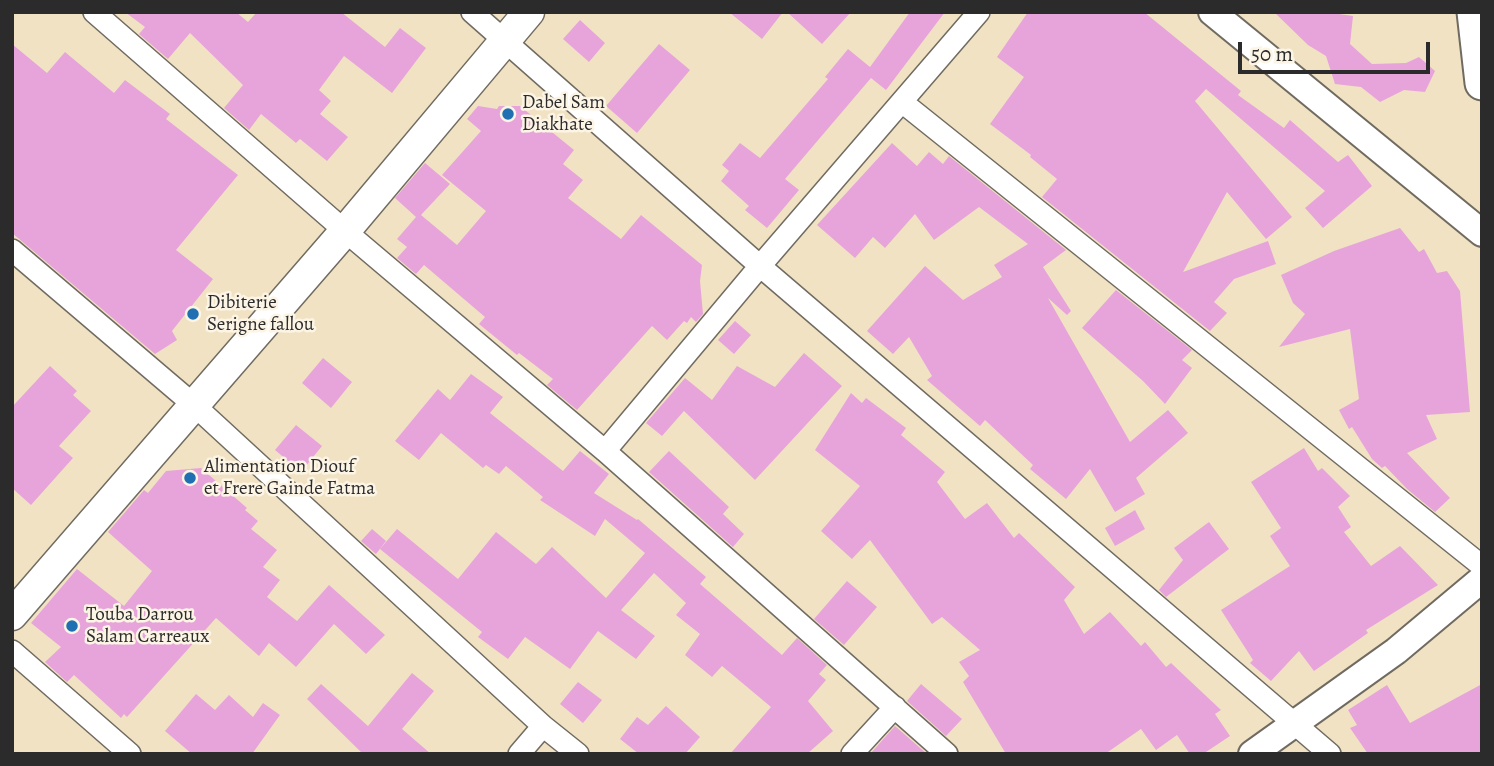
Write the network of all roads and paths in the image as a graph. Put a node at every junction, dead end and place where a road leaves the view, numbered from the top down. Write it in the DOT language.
graph roads {
  1 [pos="93,12"];
  2 [pos="472,12"];
  3 [pos="529,12"];
  4 [pos="979,12"];
  5 [pos="1212,12"];
  6 [pos="1474,12"];
  7 [pos="505,41"];
  8 [pos="1482,83"];
  9 [pos="902,102"];
  10 [pos="345,231"];
  11 [pos="1482,233"];
  12 [pos="12,250"];
  13 [pos="760,266"];
  14 [pos="194,405"];
  15 [pos="604,451"];
  16 [pos="1482,566"];
  17 [pos="1482,579"];
  18 [pos="12,615"];
  19 [pos="12,651"];
  20 [pos="895,707"];
  21 [pos="1295,724"];
  22 [pos="543,726"];
  23 [pos="130,754"];
  24 [pos="519,754"];
  25 [pos="578,754"];
  26 [pos="852,754"];
  27 [pos="947,754"];
  28 [pos="1252,754"];
  29 [pos="1330,754"];
  1 -- 10 [label="street"];
  2 -- 7 [label="street"];
  3 -- 7 [label="main road"];
  4 -- 9 [label="street"];
  5 -- 11 [label="street"];
  6 -- 8 [label="main road"];
  7 -- 10 [label="main road"];
  7 -- 13 [label="street"];
  9 -- 13 [label="street"];
  9 -- 16 [label="street"];
  10 -- 14 [label="main road"];
  10 -- 15 [label="street"];
  12 -- 14 [label="street"];
  13 -- 15 [label="street"];
  13 -- 21 [label="street"];
  14 -- 18 [label="main road"];
  14 -- 22 [label="street"];
  15 -- 20 [label="street"];
  17 -- 21 [label="street"];
  19 -- 23 [label="street"];
  20 -- 26 [label="street"];
  20 -- 27 [label="street"];
  21 -- 28 [label="street"];
  21 -- 29 [label="street"];
  22 -- 24 [label="street"];
  22 -- 25 [label="street"];
}
